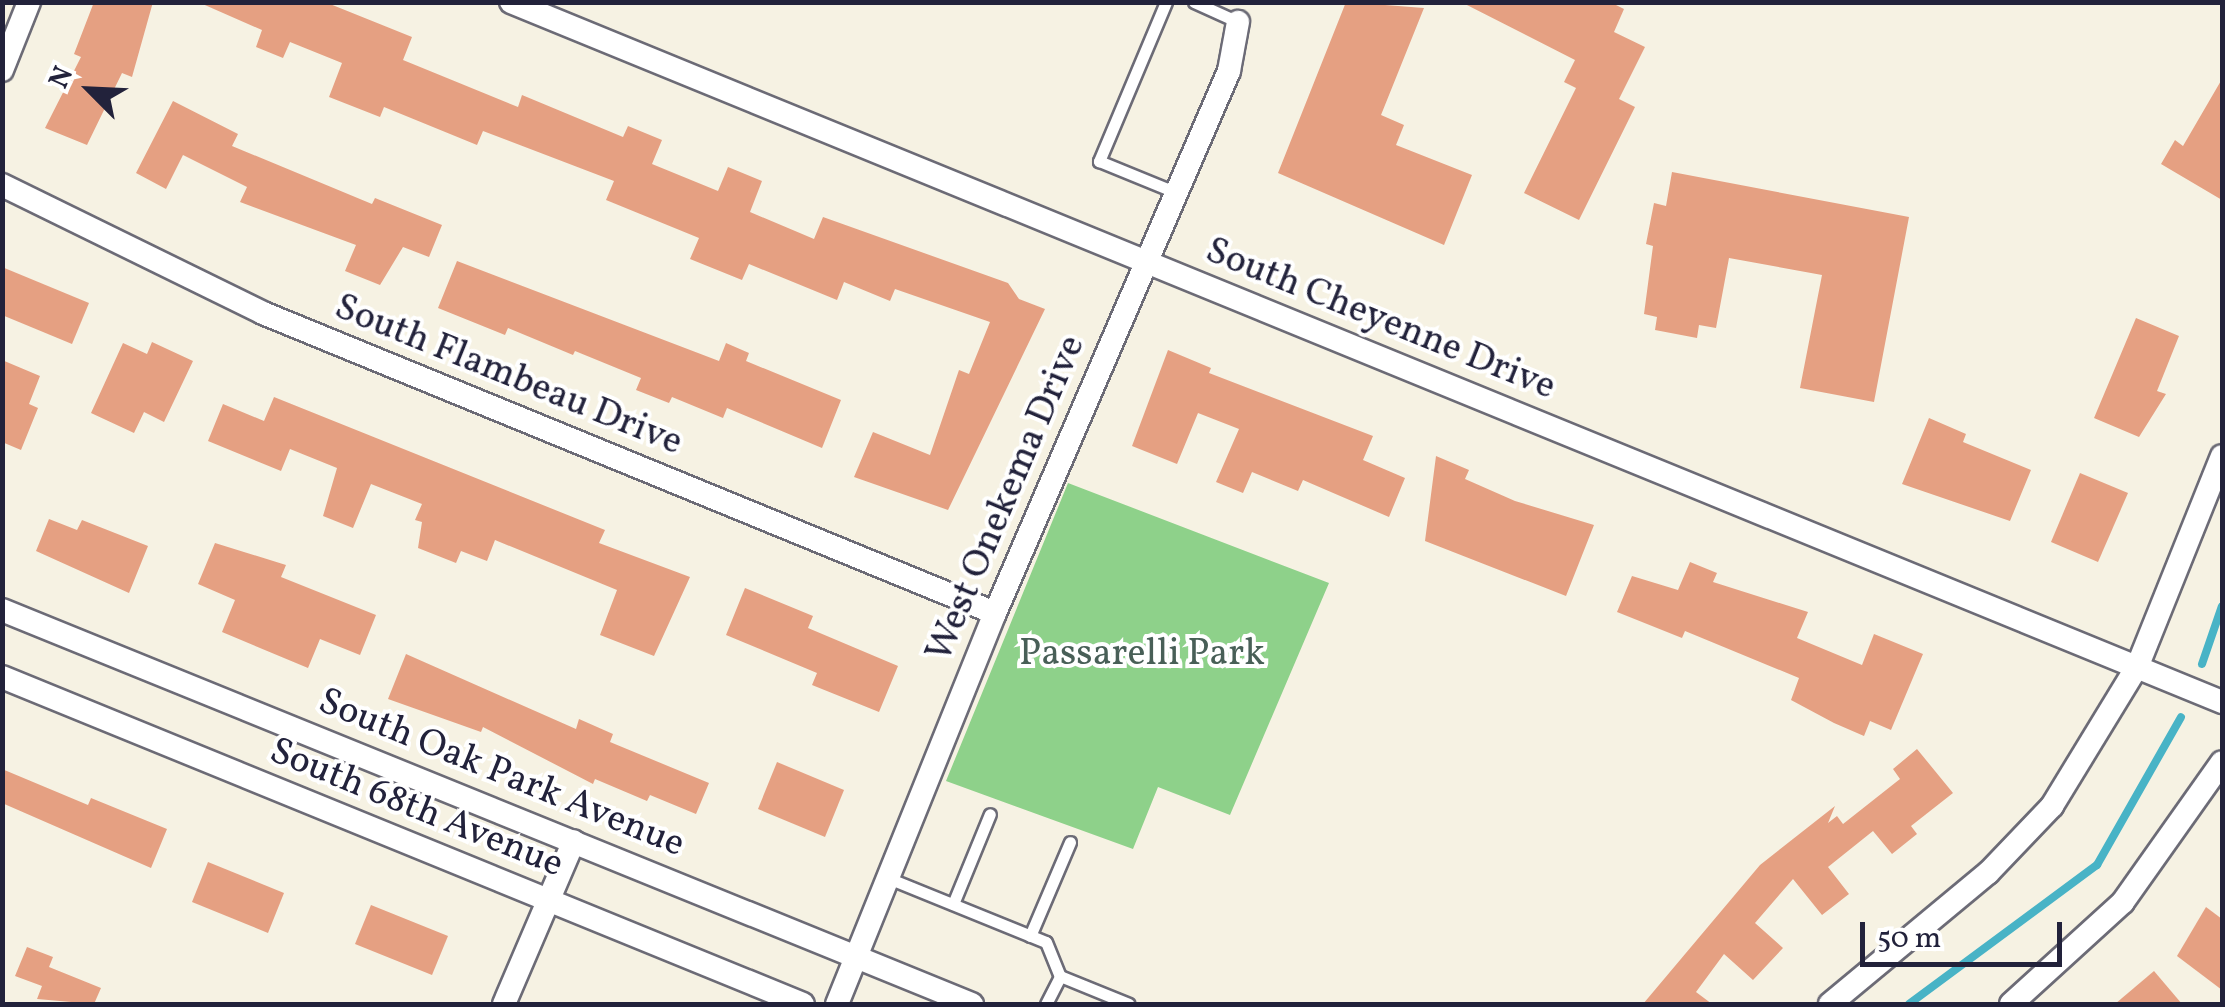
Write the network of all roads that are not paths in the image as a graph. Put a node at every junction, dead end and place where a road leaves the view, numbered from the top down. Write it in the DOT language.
graph roads {
  1 [pos="30,2"];
  2 [pos="511,2"];
  3 [pos="1166,2"];
  4 [pos="1194,2"];
  5 [pos="1238,22"];
  6 [pos="2,70"];
  7 [pos="2,185"];
  8 [pos="1175,192"];
  9 [pos="1146,263"];
  10 [pos="2222,456"];
  11 [pos="2,610"];
  12 [pos="995,613"];
  13 [pos="2138,665"];
  14 [pos="2,678"];
  15 [pos="2222,702"];
  16 [pos="2222,762"];
  17 [pos="990,814"];
  18 [pos="574,841"];
  19 [pos="1070,842"];
  20 [pos="888,878"];
  21 [pos="548,900"];
  22 [pos="953,904"];
  23 [pos="1030,936"];
  24 [pos="856,955"];
  25 [pos="1060,976"];
  26 [pos="504,1004"];
  27 [pos="804,1004"];
  28 [pos="837,1004"];
  29 [pos="972,1004"];
  30 [pos="1046,1004"];
  31 [pos="1129,1004"];
  32 [pos="1830,1004"];
  33 [pos="2011,1004"];
  1 -- 6 [label="street"];
  2 -- 9 [label="street, South Cheyenne Drive"];
  3 -- 8 [label="lane"];
  4 -- 5 [label="lane"];
  5 -- 8 [label="street, West Onekema Drive"];
  7 -- 12 [label="street, South Flambeau Drive"];
  8 -- 9 [label="street, West Onekema Drive"];
  9 -- 12 [label="street, West Onekema Drive"];
  9 -- 13 [label="street, South Cheyenne Drive"];
  10 -- 13 [label="street"];
  11 -- 18 [label="street, South Oak Park Avenue"];
  12 -- 20 [label="street, West Onekema Drive"];
  13 -- 15 [label="street, South Cheyenne Drive"];
  13 -- 32 [label="street"];
  14 -- 21 [label="street, South 68th Avenue"];
  16 -- 33 [label="street"];
  17 -- 22 [label="lane"];
  18 -- 21 [label="street"];
  18 -- 24 [label="street, South Oak Park Avenue"];
  19 -- 23 [label="lane"];
  20 -- 22 [label="lane"];
  20 -- 24 [label="street, West Onekema Drive"];
  21 -- 26 [label="street"];
  21 -- 27 [label="street, South 68th Avenue"];
  22 -- 23 [label="lane"];
  23 -- 25 [label="lane"];
  24 -- 28 [label="street, West Onekema Drive"];
  24 -- 29 [label="street, South Oak Park Avenue"];
  25 -- 30 [label="lane"];
  25 -- 31 [label="lane"];
}
